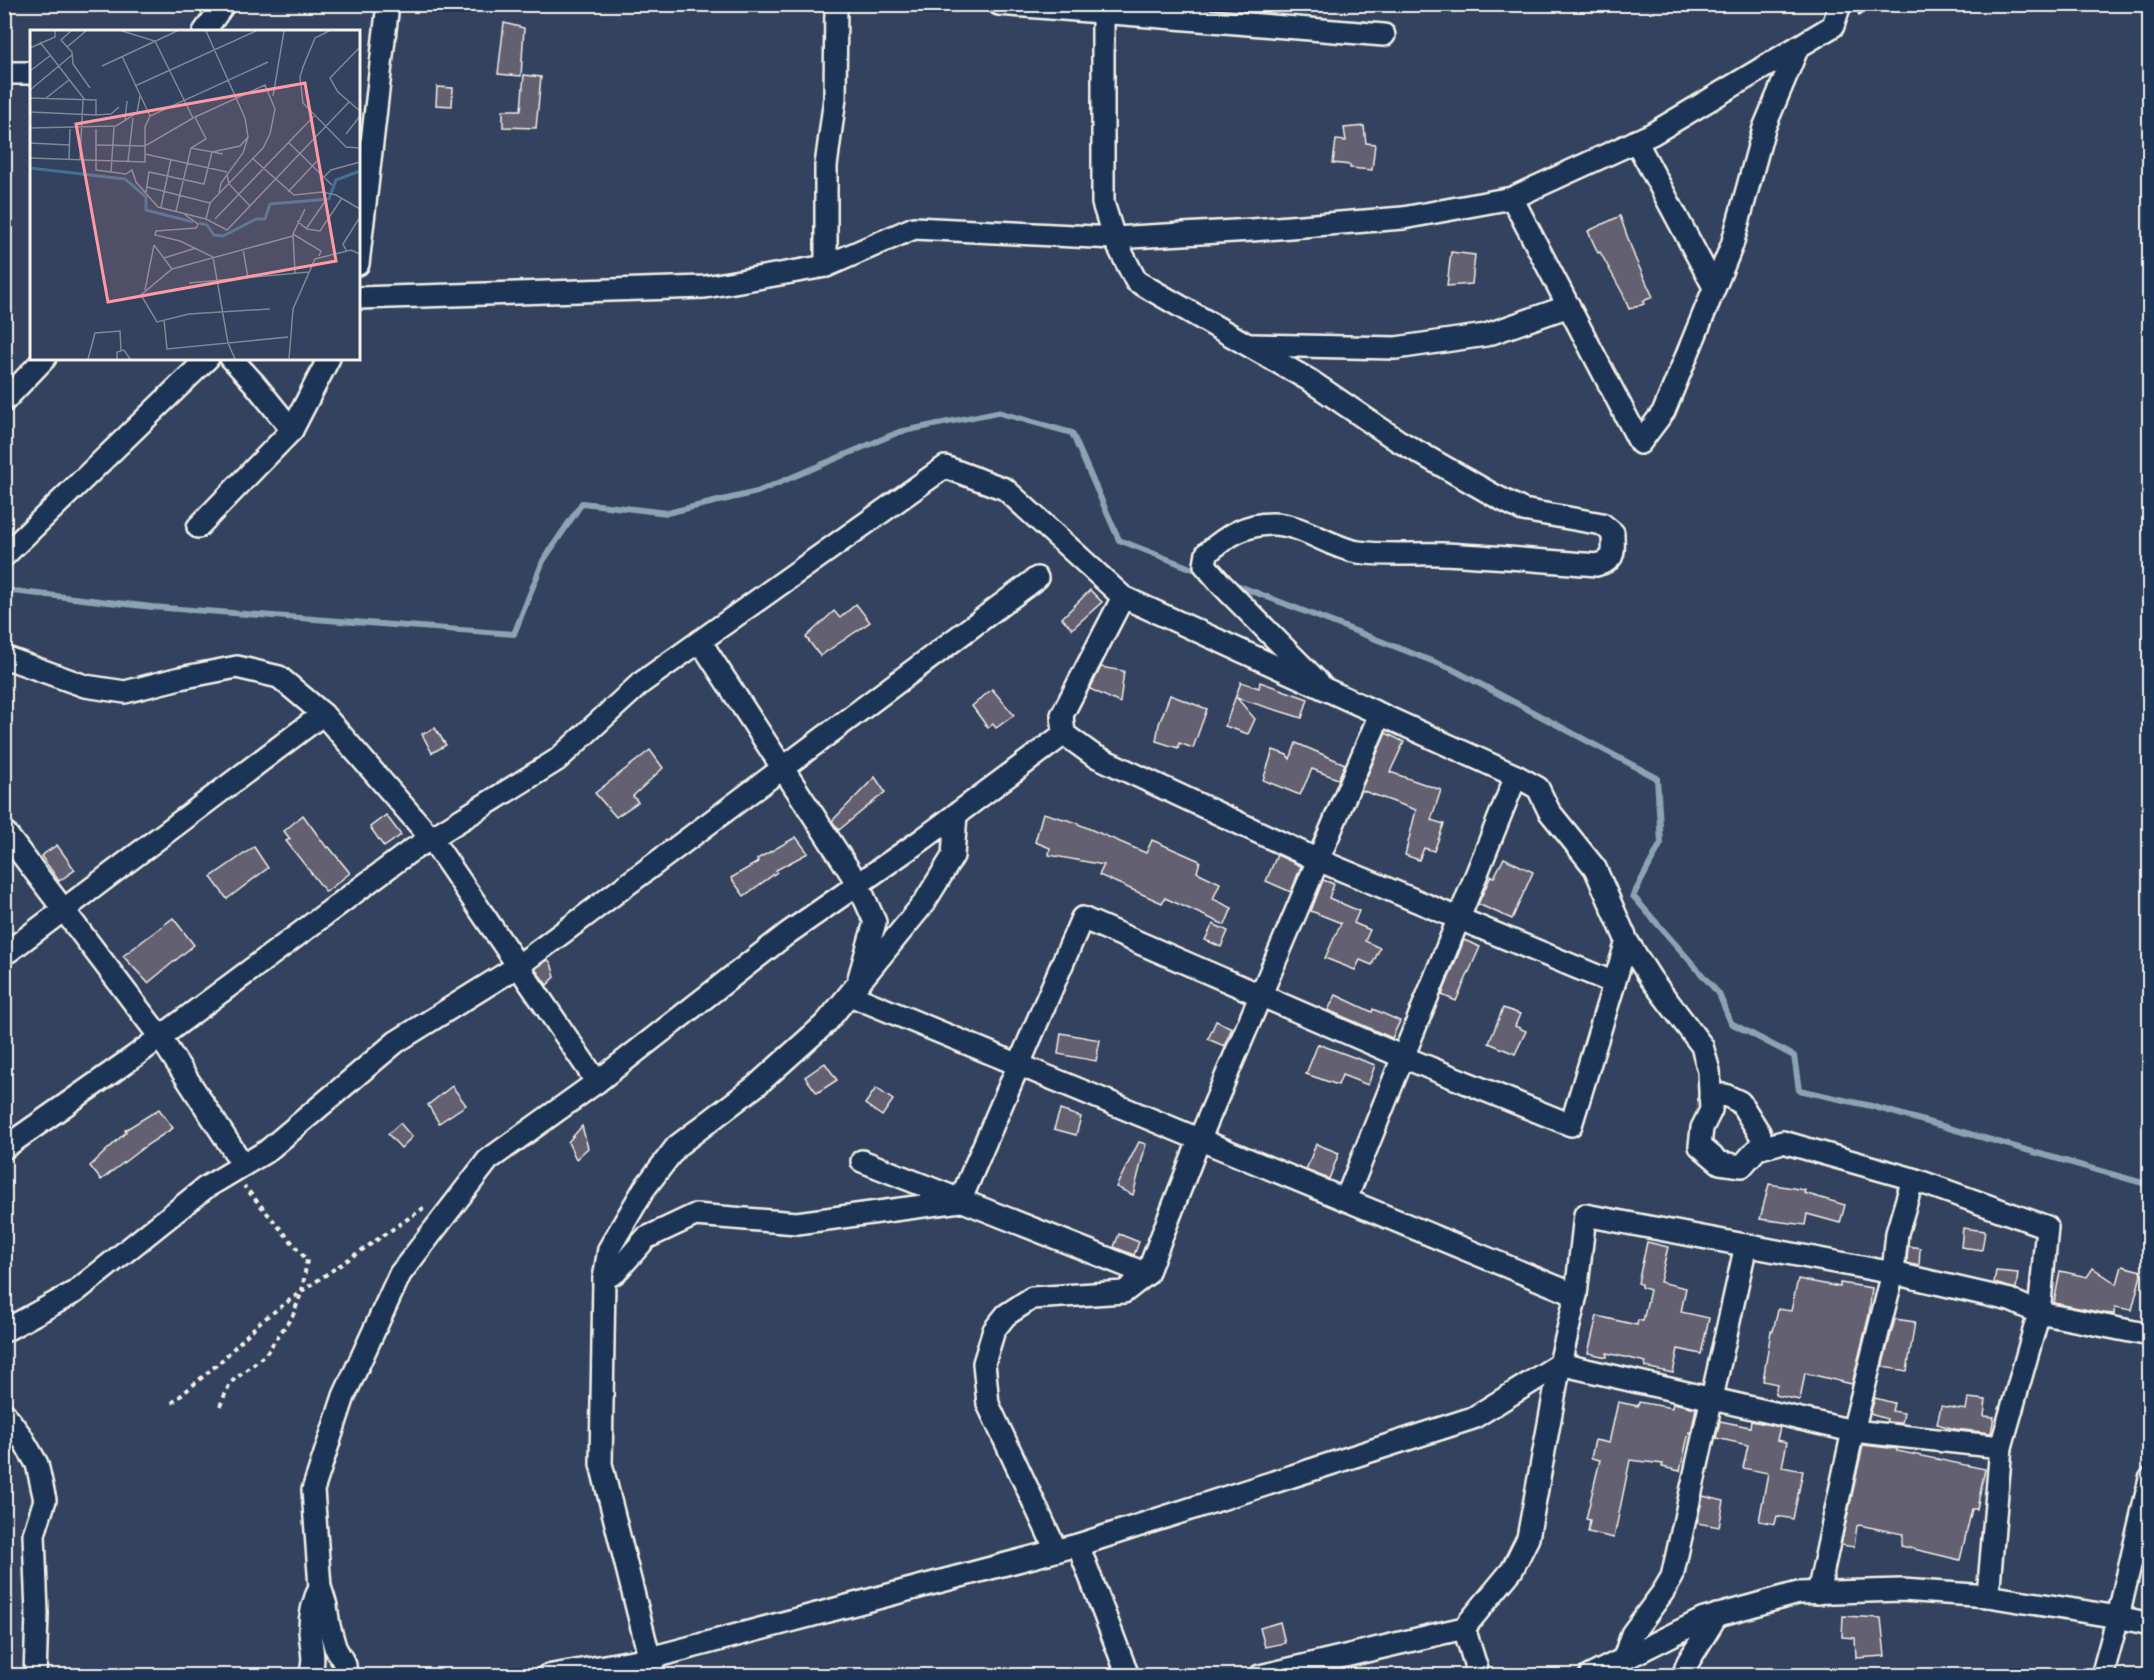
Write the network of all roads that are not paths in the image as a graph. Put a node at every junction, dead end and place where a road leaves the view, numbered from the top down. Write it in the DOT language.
graph roads {
  1 [pos="224,4"];
  2 [pos="388,4"];
  3 [pos="836,4"];
  4 [pos="999,4"];
  5 [pos="1840,4"];
  6 [pos="1103,8"];
  7 [pos="205,30"];
  8 [pos="1384,35"];
  9 [pos="1798,47"];
  10 [pos="4,73"];
  11 [pos="30,73"];
  12 [pos="1636,141"];
  13 [pos="1512,198"];
  14 [pos="1114,238"];
  15 [pos="360,247"];
  16 [pos="826,266"];
  17 [pos="1714,287"];
  18 [pos="360,298"];
  19 [pos="1569,306"];
  20 [pos="1247,345"];
  21 [pos="43,360"];
  22 [pos="206,360"];
  23 [pos="233,360"];
  24 [pos="328,360"];
  25 [pos="4,401"];
  26 [pos="292,430"];
  27 [pos="198,527"];
  28 [pos="4,556"];
  29 [pos="1037,578"];
  30 [pos="1123,597"];
  31 [pos="700,641"];
  32 [pos="4,657"];
  33 [pos="1328,692"];
  34 [pos="323,714"];
  35 [pos="1380,714"];
  36 [pos="1064,734"];
  37 [pos="782,767"];
  38 [pos="1516,776"];
  39 [pos="956,814"];
  40 [pos="4,831"];
  41 [pos="431,838"];
  42 [pos="1318,860"];
  43 [pos="858,885"];
  44 [pos="64,909"];
  45 [pos="1458,919"];
  46 [pos="1627,941"];
  47 [pos="9,951"];
  48 [pos="518,966"];
  49 [pos="1614,983"];
  50 [pos="853,991"];
  51 [pos="1261,996"];
  52 [pos="160,1037"];
  53 [pos="1403,1057"];
  54 [pos="1018,1063"];
  55 [pos="597,1082"];
  56 [pos="1710,1097"];
  57 [pos="1760,1134"];
  58 [pos="1200,1138"];
  59 [pos="4,1148"];
  60 [pos="862,1161"];
  61 [pos="237,1168"];
  62 [pos="1913,1179"];
  63 [pos="1346,1199"];
  64 [pos="960,1202"];
  65 [pos="1746,1245"];
  66 [pos="1893,1272"];
  67 [pos="1147,1274"];
  68 [pos="604,1279"];
  69 [pos="1576,1295"];
  70 [pos="2039,1313"];
  71 [pos="4,1331"];
  72 [pos="2150,1335"];
  73 [pos="1560,1364"];
  74 [pos="1712,1399"];
  75 [pos="4,1413"];
  76 [pos="1853,1431"];
  77 [pos="2001,1447"];
  78 [pos="2150,1479"];
  79 [pos="1078,1545"];
  80 [pos="1056,1550"];
  81 [pos="320,1587"];
  82 [pos="1818,1593"];
  83 [pos="1988,1596"];
  84 [pos="1717,1615"];
  85 [pos="2118,1617"];
  86 [pos="2150,1624"];
  87 [pos="1464,1628"];
  88 [pos="1624,1658"];
  89 [pos="652,1667"];
  90 [pos="35,1676"];
  91 [pos="309,1676"];
  92 [pos="346,1676"];
  93 [pos="547,1676"];
  94 [pos="1128,1676"];
  95 [pos="1260,1676"];
  96 [pos="1479,1676"];
  97 [pos="1590,1676"];
  98 [pos="1683,1676"];
  99 [pos="2102,1676"];
  1 -- 7 [label="street"];
  2 -- 15 [label="street"];
  3 -- 16 [label="street"];
  4 -- 6 [label="street"];
  5 -- 9 [label="street"];
  6 -- 8 [label="street"];
  6 -- 14 [label="street"];
  9 -- 12 [label="street"];
  9 -- 17 [label="street"];
  10 -- 11 [label="street"];
  12 -- 13 [label="street"];
  12 -- 17 [label="street"];
  13 -- 14 [label="street"];
  13 -- 19 [label="street"];
  14 -- 16 [label="street"];
  14 -- 20 [label="street"];
  16 -- 18 [label="street"];
  17 -- 19 [label="street"];
  19 -- 20 [label="street"];
  20 -- 33 [label="street"];
  21 -- 25 [label="street"];
  22 -- 28 [label="street"];
  23 -- 26 [label="street"];
  24 -- 26 [label="street"];
  26 -- 27 [label="street"];
  29 -- 37 [label="street"];
  30 -- 31 [label="street"];
  30 -- 33 [label="street"];
  30 -- 36 [label="street"];
  31 -- 37 [label="street"];
  31 -- 41 [label="street"];
  32 -- 34 [label="street"];
  33 -- 35 [label="street"];
  34 -- 41 [label="street"];
  34 -- 44 [label="street"];
  35 -- 38 [label="street"];
  35 -- 42 [label="street"];
  36 -- 39 [label="street"];
  36 -- 42 [label="street"];
  37 -- 43 [label="street"];
  37 -- 48 [label="street"];
  38 -- 45 [label="street"];
  38 -- 46 [label="street"];
  39 -- 43 [label="street"];
  39 -- 50 [label="street"];
  40 -- 44 [label="street"];
  41 -- 48 [label="street"];
  41 -- 52 [label="street"];
  42 -- 45 [label="street"];
  42 -- 51 [label="street"];
  43 -- 50 [label="street"];
  43 -- 55 [label="street"];
  44 -- 47 [label="street"];
  44 -- 52 [label="street"];
  45 -- 49 [label="street"];
  45 -- 53 [label="street"];
  46 -- 49 [label="street"];
  46 -- 56 [label="street"];
  48 -- 55 [label="street"];
  48 -- 61 [label="street"];
  49 -- 53 [label="street"];
  50 -- 54 [label="street"];
  50 -- 68 [label="street"];
  51 -- 53 [label="street"];
  51 -- 54 [label="street"];
  51 -- 58 [label="street"];
  52 -- 59 [label="street"];
  52 -- 61 [label="street"];
  53 -- 63 [label="street"];
  54 -- 58 [label="street"];
  54 -- 64 [label="street"];
  55 -- 81 [label="street"];
  56 -- 57 [label="street"];
  56 -- 62 [label="street"];
  58 -- 63 [label="street"];
  58 -- 67 [label="street"];
  60 -- 64 [label="street"];
  61 -- 71 [label="street"];
  62 -- 66 [label="street"];
  62 -- 70 [label="street"];
  63 -- 69 [label="street"];
  64 -- 67 [label="street"];
  64 -- 68 [label="street"];
  65 -- 66 [label="street"];
  65 -- 69 [label="street"];
  65 -- 74 [label="street"];
  66 -- 70 [label="street"];
  66 -- 76 [label="street"];
  67 -- 80 [label="street"];
  68 -- 89 [label="street"];
  69 -- 73 [label="street"];
  70 -- 72 [label="street"];
  70 -- 77 [label="street"];
  73 -- 74 [label="street"];
  73 -- 79 [label="street"];
  73 -- 87 [label="street"];
  74 -- 76 [label="street"];
  74 -- 88 [label="street"];
  75 -- 90 [label="street"];
  76 -- 77 [label="street"];
  76 -- 82 [label="street"];
  77 -- 83 [label="street"];
  78 -- 85 [label="street"];
  79 -- 80 [label="street"];
  79 -- 94 [label="street"];
  80 -- 89 [label="street"];
  81 -- 91 [label="street"];
  81 -- 92 [label="street"];
  82 -- 83 [label="street"];
  82 -- 84 [label="street"];
  83 -- 85 [label="street"];
  84 -- 88 [label="street"];
  84 -- 98 [label="street"];
  85 -- 86 [label="street"];
  85 -- 99 [label="street"];
  87 -- 95 [label="street"];
  87 -- 96 [label="street"];
  88 -- 97 [label="street"];
  89 -- 93 [label="street"];
}
